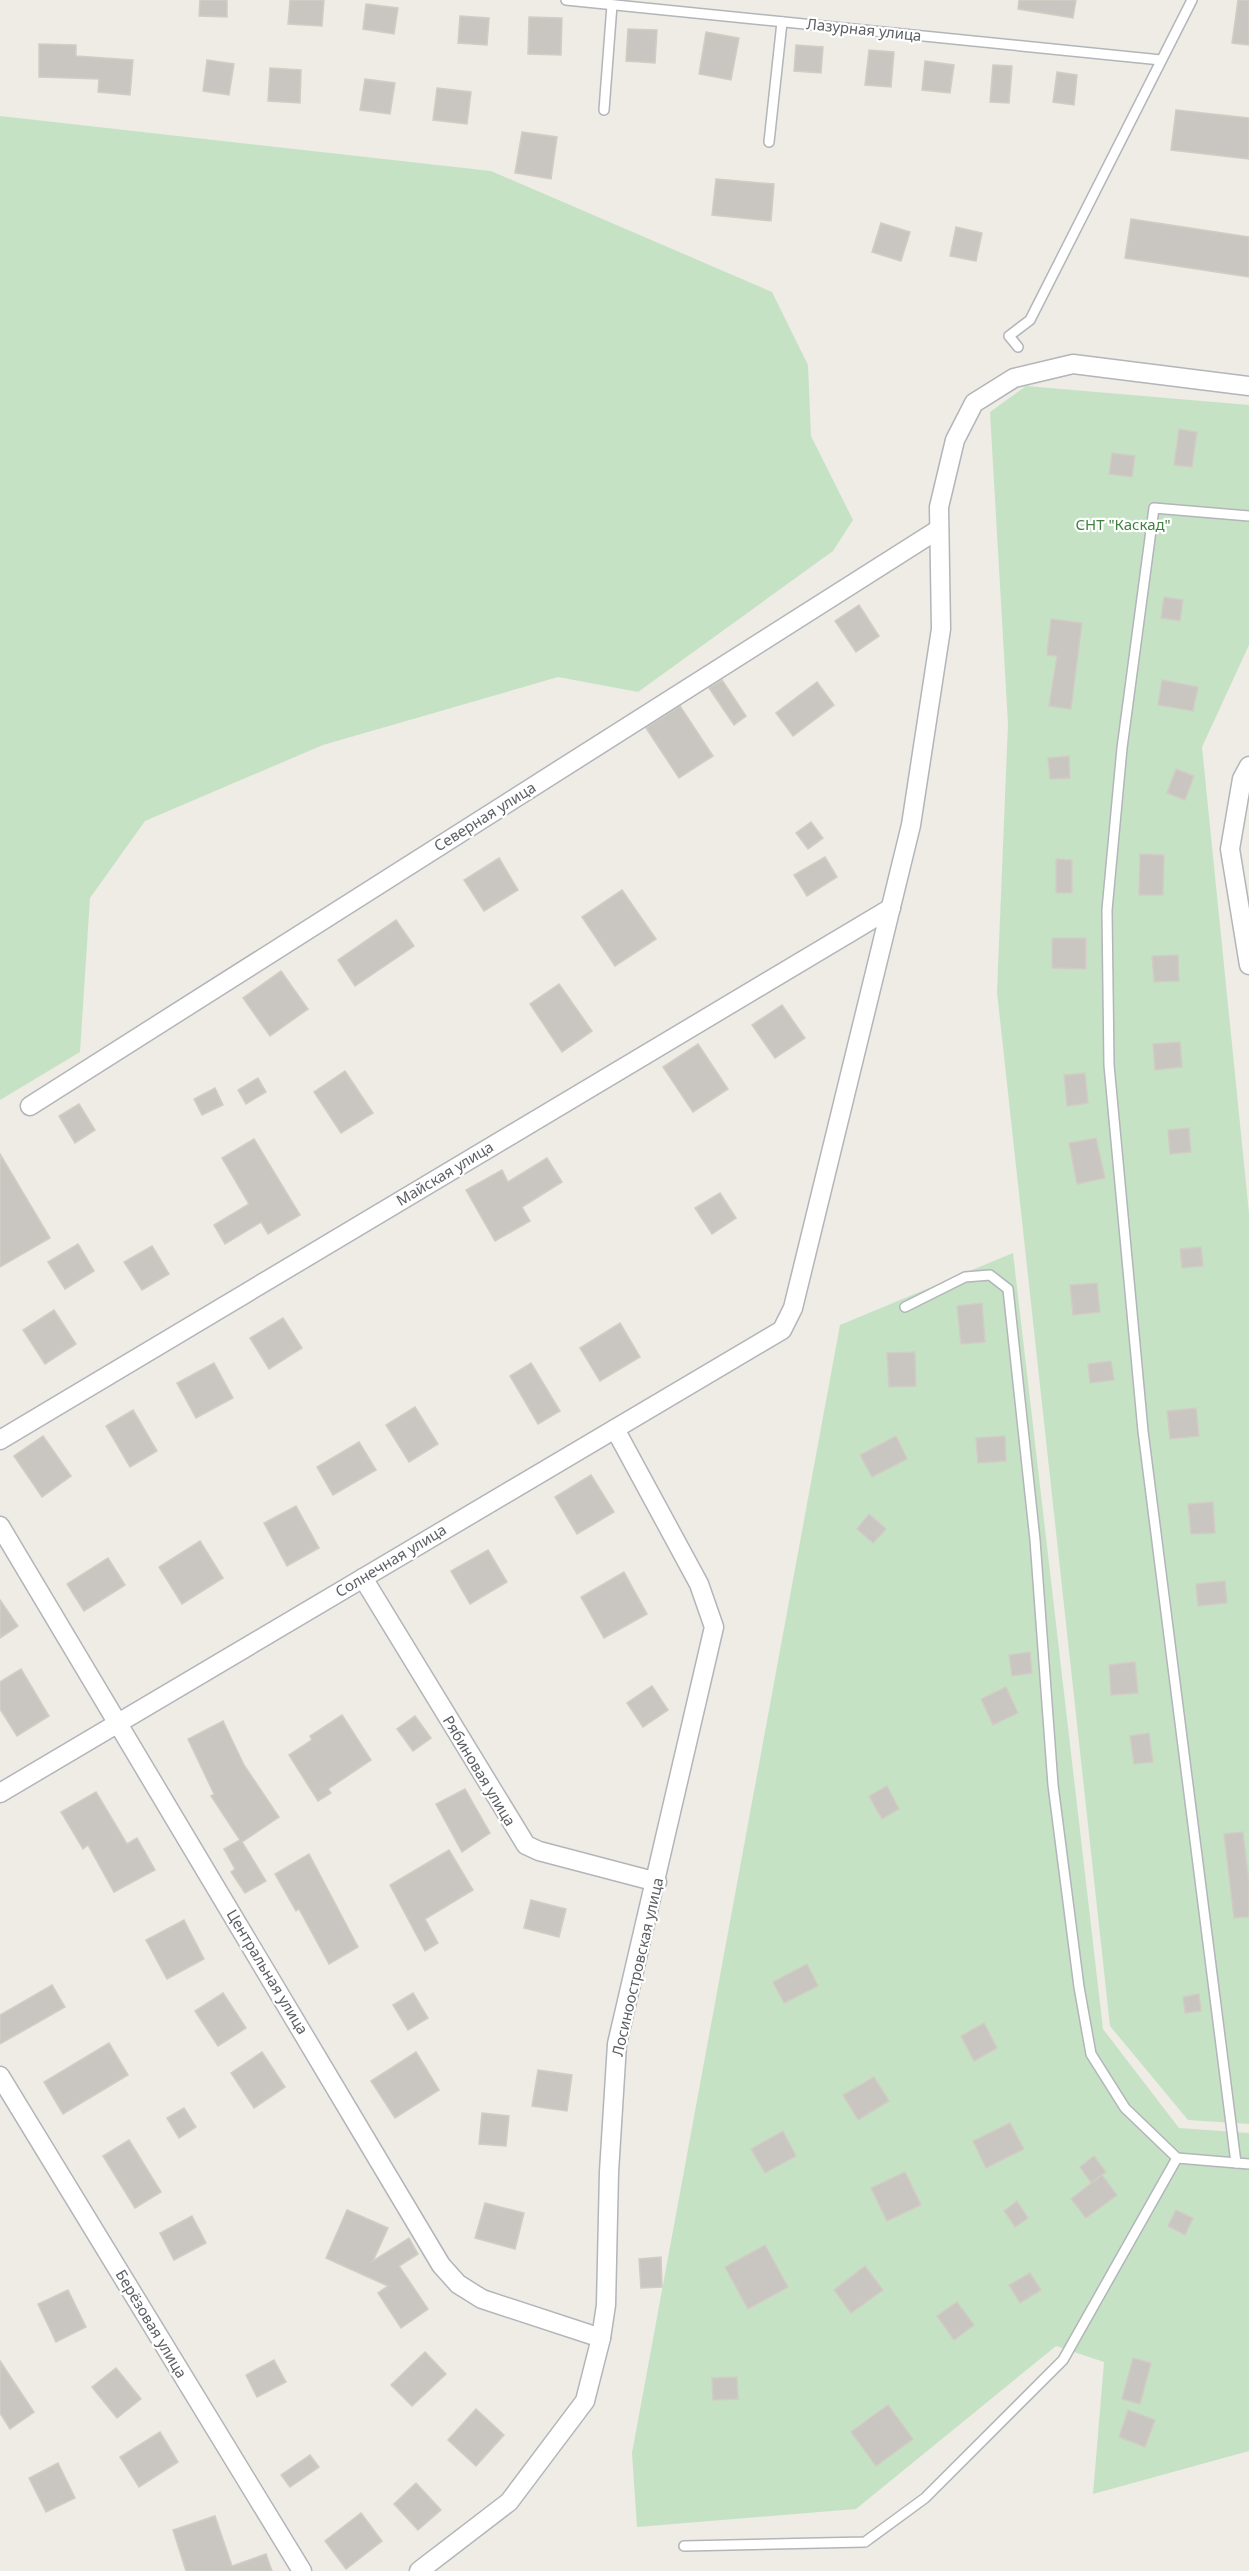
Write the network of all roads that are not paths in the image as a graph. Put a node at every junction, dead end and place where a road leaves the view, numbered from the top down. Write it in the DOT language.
graph roads {
  1 [pos="566,0"];
  2 [pos="1192,0"];
  3 [pos="612,4"];
  4 [pos="782,22"];
  5 [pos="1161,60"];
  6 [pos="604,110"];
  7 [pos="769,142"];
  8 [pos="1018,347"];
  9 [pos="1249,386"];
  10 [pos="1249,516"];
  11 [pos="939,529"];
  12 [pos="1249,766"];
  13 [pos="891,908"];
  14 [pos="1249,965"];
  15 [pos="30,1106"];
  16 [pos="905,1307"];
  17 [pos="615,1429"];
  18 [pos="0,1440"];
  19 [pos="0,1526"];
  20 [pos="363,1578"];
  21 [pos="118,1723"];
  22 [pos="0,1793"];
  23 [pos="657,1882"];
  24 [pos="0,2076"];
  25 [pos="1177,2158"];
  26 [pos="1236,2163"];
  27 [pos="1249,2164"];
  28 [pos="601,2338"];
  29 [pos="684,2546"];
  30 [pos="302,2571"];
  31 [pos="419,2571"];
  1 -- 3 [label="lane, Лазурная улица"];
  2 -- 5 [label="lane"];
  3 -- 4 [label="lane, Лазурная улица"];
  3 -- 6 [label="lane"];
  4 -- 5 [label="lane, Лазурная улица"];
  4 -- 7 [label="lane"];
  5 -- 8 [label="lane"];
  9 -- 11 [label="street"];
  10 -- 26 [label="lane"];
  11 -- 13 [label="street"];
  11 -- 15 [label="street, Северная улица"];
  12 -- 14 [label="street"];
  13 -- 17 [label="street, Солнечная улица"];
  13 -- 18 [label="street, Майская улица"];
  16 -- 25 [label="lane"];
  17 -- 20 [label="street, Солнечная улица"];
  17 -- 23 [label="street, Лосиноостровская улица"];
  19 -- 21 [label="street, Центральная улица"];
  20 -- 21 [label="street, Солнечная улица"];
  20 -- 23 [label="street, Рябиновая улица"];
  21 -- 22 [label="street, Солнечная улица"];
  21 -- 28 [label="street, Центральная улица"];
  23 -- 28 [label="street, Лосиноостровская улица"];
  24 -- 30 [label="street, Берёзовая улица"];
  25 -- 26 [label="lane"];
  25 -- 29 [label="lane"];
  26 -- 27 [label="lane"];
  28 -- 31 [label="street, Лосиноостровская улица"];
}
